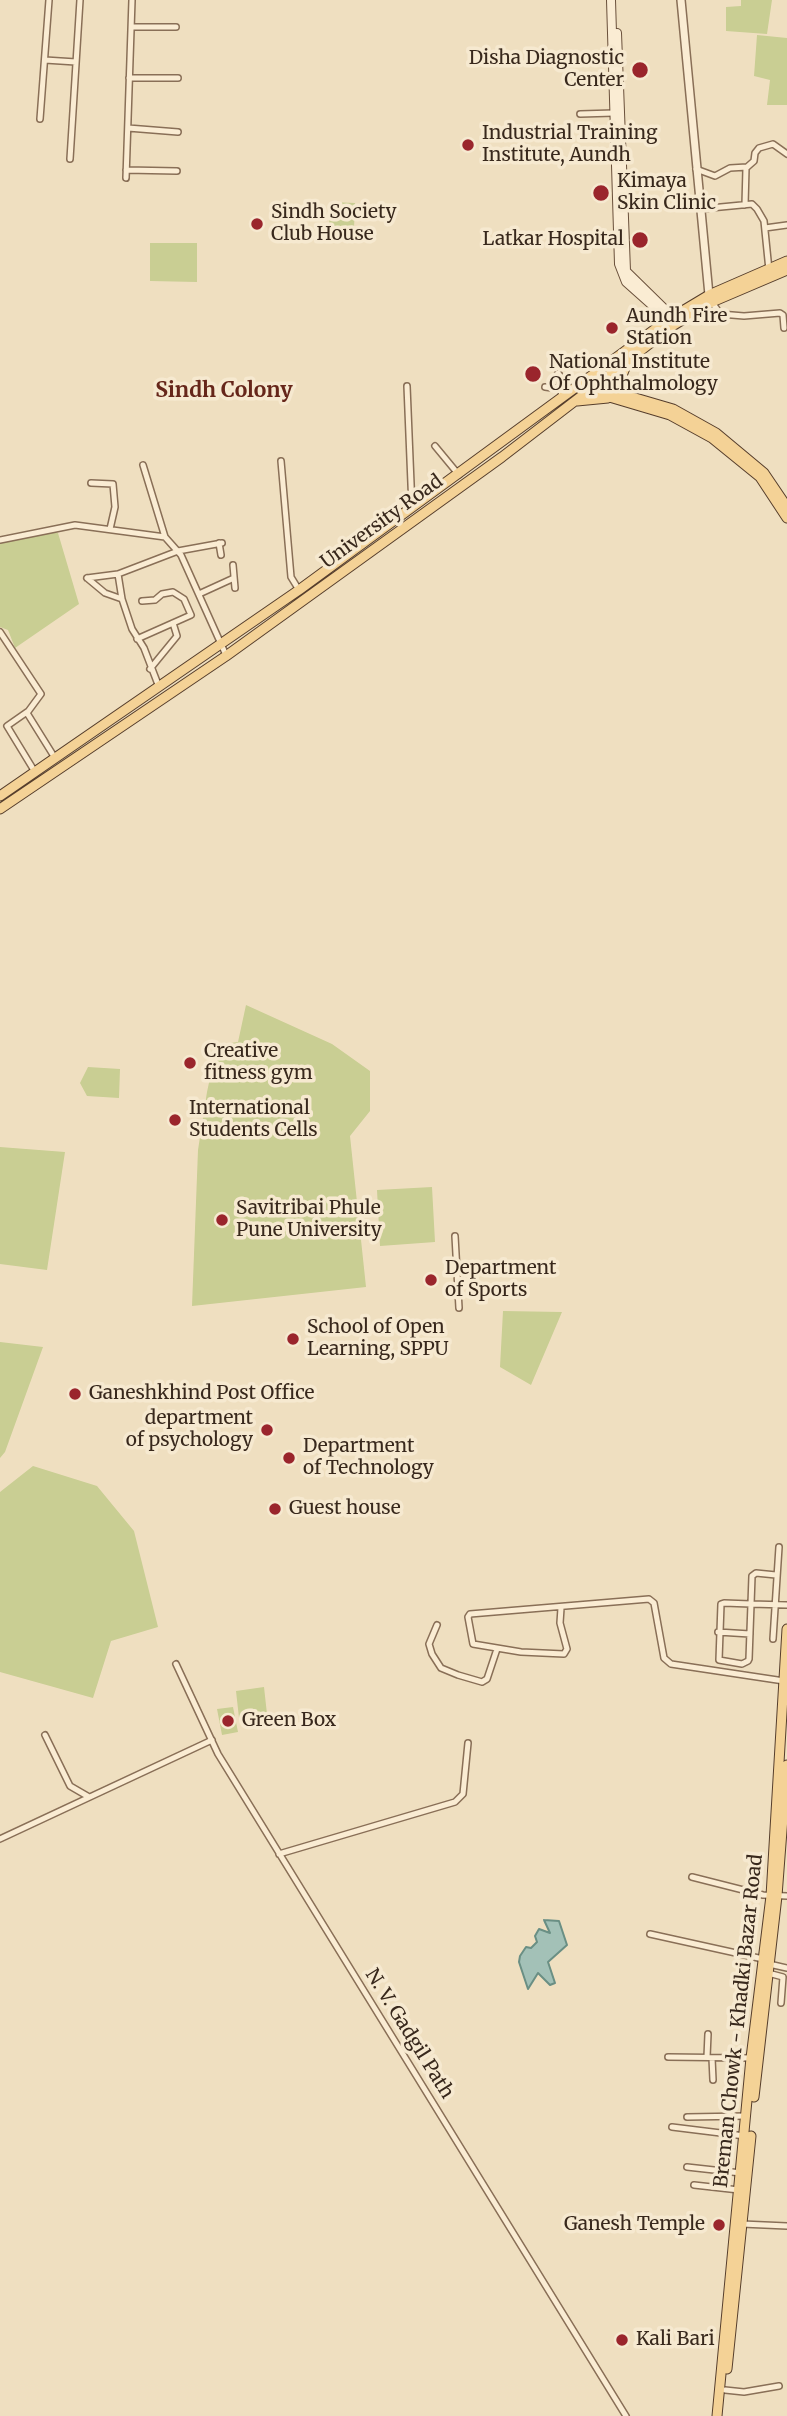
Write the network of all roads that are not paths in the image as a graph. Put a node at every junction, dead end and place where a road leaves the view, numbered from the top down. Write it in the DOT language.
graph roads {
  1 [pos="49,0"];
  2 [pos="80,0"];
  3 [pos="132,0"];
  4 [pos="611,0"];
  5 [pos="616,0"];
  6 [pos="681,0"];
  7 [pos="132,27"];
  8 [pos="176,27"];
  9 [pos="45,60"];
  10 [pos="76,62"];
  11 [pos="129,78"];
  12 [pos="178,78"];
  13 [pos="614,113"];
  14 [pos="580,114"];
  15 [pos="40,119"];
  16 [pos="128,128"];
  17 [pos="178,132"];
  18 [pos="787,154"];
  19 [pos="70,159"];
  20 [pos="747,167"];
  21 [pos="696,169"];
  22 [pos="126,170"];
  23 [pos="177,171"];
  24 [pos="126,178"];
  25 [pos="745,205"];
  26 [pos="700,209"];
  27 [pos="787,225"];
  28 [pos="765,228"];
  29 [pos="787,261"];
  30 [pos="787,270"];
  31 [pos="770,273"];
  32 [pos="711,298"];
  33 [pos="673,321"];
  34 [pos="784,328"];
  35 [pos="630,358"];
  36 [pos="558,373"];
  37 [pos="590,383"];
  38 [pos="408,386"];
  39 [pos="545,387"];
  40 [pos="560,389"];
  41 [pos="627,395"];
  42 [pos="610,397"];
  43 [pos="563,399"];
  44 [pos="575,401"];
  45 [pos="435,446"];
  46 [pos="281,461"];
  47 [pos="143,465"];
  48 [pos="459,475"];
  49 [pos="762,475"];
  50 [pos="91,483"];
  51 [pos="787,507"];
  52 [pos="412,508"];
  53 [pos="787,518"];
  54 [pos="110,529"];
  55 [pos="164,537"];
  56 [pos="0,540"];
  57 [pos="178,551"];
  58 [pos="221,555"];
  59 [pos="233,565"];
  60 [pos="118,574"];
  61 [pos="234,578"];
  62 [pos="235,588"];
  63 [pos="299,590"];
  64 [pos="199,594"];
  65 [pos="122,599"];
  66 [pos="142,601"];
  67 [pos="173,623"];
  68 [pos="0,632"];
  69 [pos="137,639"];
  70 [pos="221,645"];
  71 [pos="226,656"];
  72 [pos="150,669"];
  73 [pos="159,687"];
  74 [pos="27,712"];
  75 [pos="55,758"];
  76 [pos="35,772"];
  77 [pos="0,796"];
  78 [pos="0,809"];
  79 [pos="455,1236"];
  80 [pos="459,1308"];
  81 [pos="779,1547"];
  82 [pos="776,1575"];
  83 [pos="751,1604"];
  84 [pos="775,1605"];
  85 [pos="787,1605"];
  86 [pos="561,1608"];
  87 [pos="437,1625"];
  88 [pos="787,1629"];
  89 [pos="718,1632"];
  90 [pos="750,1634"];
  91 [pos="773,1639"];
  92 [pos="497,1649"];
  93 [pos="176,1664"];
  94 [pos="786,1666"];
  95 [pos="786,1681"];
  96 [pos="45,1735"];
  97 [pos="212,1740"];
  98 [pos="468,1743"];
  99 [pos="787,1765"];
  100 [pos="786,1793"];
  101 [pos="89,1797"];
  102 [pos="785,1818"];
  103 [pos="0,1839"];
  104 [pos="784,1849"];
  105 [pos="279,1854"];
  106 [pos="692,1877"];
  107 [pos="778,1896"];
  108 [pos="650,1934"];
  109 [pos="765,1965"];
  110 [pos="787,1968"];
  111 [pos="781,2003"];
  112 [pos="708,2034"];
  113 [pos="668,2057"];
  114 [pos="710,2058"];
  115 [pos="751,2058"];
  116 [pos="713,2080"];
  117 [pos="687,2117"];
  118 [pos="747,2126"];
  119 [pos="672,2127"];
  120 [pos="687,2167"];
  121 [pos="741,2173"];
  122 [pos="694,2185"];
  123 [pos="739,2190"];
  124 [pos="739,2225"];
  125 [pos="787,2226"];
  126 [pos="779,2386"];
  127 [pos="725,2390"];
  128 [pos="626,2416"];
  129 [pos="717,2416"];
  130 [pos="722,2416"];
  1 -- 9 [label="street"];
  2 -- 10 [label="street"];
  3 -- 7 [label="street"];
  4 -- 13 [label="main road"];
  5 -- 33 [label="main road"];
  6 -- 21 [label="street"];
  7 -- 8 [label="street"];
  7 -- 11 [label="street"];
  9 -- 10 [label="street"];
  9 -- 15 [label="street"];
  10 -- 19 [label="street"];
  11 -- 12 [label="street"];
  11 -- 16 [label="street"];
  13 -- 14 [label="street"];
  13 -- 33 [label="main road"];
  16 -- 17 [label="street"];
  16 -- 22 [label="street"];
  18 -- 20 [label="street"];
  20 -- 21 [label="street"];
  20 -- 25 [label="street"];
  21 -- 26 [label="street"];
  22 -- 23 [label="street"];
  22 -- 24 [label="street"];
  25 -- 26 [label="street"];
  25 -- 28 [label="street"];
  26 -- 32 [label="street"];
  27 -- 28 [label="street"];
  28 -- 31 [label="street"];
  29 -- 31 [label="main road, University Road"];
  30 -- 31 [label="main road, University Road"];
  31 -- 32 [label="main road, University Road"];
  32 -- 33 [label="main road, University Road"];
  32 -- 34 [label="street"];
  33 -- 35 [label="main road, University Road"];
  33 -- 37 [label="main road, University Road"];
  35 -- 37 [label="main road, University Road"];
  35 -- 41 [label="main road"];
  36 -- 40 [label="street"];
  37 -- 41 [label="main road"];
  37 -- 42 [label="main road"];
  37 -- 43 [label="main road, University Road"];
  37 -- 44 [label="main road, University Road"];
  38 -- 52 [label="street"];
  39 -- 40 [label="street"];
  40 -- 43 [label="street"];
  41 -- 49 [label="main road"];
  42 -- 44 [label="main road"];
  42 -- 49 [label="main road"];
  43 -- 48 [label="main road, University Road"];
  44 -- 71 [label="main road, University Road"];
  45 -- 48 [label="street"];
  46 -- 63 [label="street"];
  47 -- 55 [label="street"];
  48 -- 52 [label="main road, University Road"];
  49 -- 51 [label="main road"];
  49 -- 53 [label="main road"];
  50 -- 54 [label="street"];
  52 -- 63 [label="main road, University Road"];
  54 -- 55 [label="street"];
  54 -- 56 [label="street"];
  55 -- 57 [label="street"];
  57 -- 58 [label="street"];
  57 -- 60 [label="street"];
  57 -- 64 [label="street"];
  59 -- 61 [label="street"];
  60 -- 65 [label="street"];
  60 -- 65 [label="street"];
  61 -- 62 [label="street"];
  61 -- 64 [label="street"];
  63 -- 70 [label="main road, University Road"];
  64 -- 70 [label="street"];
  65 -- 69 [label="street"];
  66 -- 67 [label="street"];
  67 -- 69 [label="street"];
  67 -- 72 [label="street"];
  68 -- 74 [label="street"];
  69 -- 72 [label="street"];
  70 -- 71 [label="street"];
  70 -- 73 [label="main road, University Road"];
  71 -- 78 [label="main road, University Road"];
  72 -- 73 [label="street"];
  73 -- 75 [label="main road, University Road"];
  74 -- 75 [label="street"];
  74 -- 76 [label="street"];
  75 -- 76 [label="main road, University Road"];
  76 -- 77 [label="main road, University Road"];
  79 -- 80 [label="street"];
  81 -- 82 [label="street"];
  82 -- 83 [label="street"];
  82 -- 84 [label="street"];
  83 -- 84 [label="street"];
  83 -- 89 [label="street"];
  83 -- 90 [label="street"];
  84 -- 85 [label="street"];
  84 -- 91 [label="street"];
  86 -- 92 [label="street"];
  86 -- 92 [label="street"];
  86 -- 95 [label="street"];
  87 -- 92 [label="street"];
  88 -- 94 [label="main road, Breman Chowk - Khadki Bazar Road"];
  89 -- 90 [label="street"];
  89 -- 90 [label="street"];
  93 -- 97 [label="street, N. V. Gadgil Path"];
  94 -- 95 [label="main road, Breman Chowk - Khadki Bazar Road"];
  95 -- 107 [label="main road, Breman Chowk - Khadki Bazar Road"];
  96 -- 101 [label="street"];
  97 -- 101 [label="street"];
  97 -- 105 [label="street, N. V. Gadgil Path"];
  98 -- 105 [label="street"];
  99 -- 100 [label="main road, Breman Chowk - Khadki Bazar Road"];
  100 -- 102 [label="main road, Breman Chowk - Khadki Bazar Road"];
  101 -- 103 [label="street"];
  102 -- 104 [label="main road, Breman Chowk - Khadki Bazar Road"];
  104 -- 107 [label="main road, Breman Chowk - Khadki Bazar Road"];
  105 -- 128 [label="street, N. V. Gadgil Path"];
  106 -- 107 [label="street"];
  107 -- 109 [label="main road, Breman Chowk - Khadki Bazar Road"];
  108 -- 109 [label="street"];
  109 -- 110 [label="street"];
  109 -- 111 [label="street"];
  109 -- 115 [label="main road, Breman Chowk - Khadki Bazar Road"];
  109 -- 118 [label="main road, Breman Chowk - Khadki Bazar Road"];
  112 -- 114 [label="street"];
  113 -- 114 [label="street"];
  114 -- 115 [label="street"];
  114 -- 116 [label="street"];
  115 -- 118 [label="main road, Breman Chowk - Khadki Bazar Road"];
  117 -- 118 [label="street"];
  118 -- 119 [label="street"];
  118 -- 121 [label="main road, Breman Chowk - Khadki Bazar Road"];
  118 -- 124 [label="main road, Breman Chowk - Khadki Bazar Road"];
  120 -- 121 [label="street"];
  121 -- 123 [label="main road, Breman Chowk - Khadki Bazar Road"];
  122 -- 123 [label="street"];
  123 -- 124 [label="main road, Breman Chowk - Khadki Bazar Road"];
  124 -- 125 [label="street"];
  124 -- 127 [label="main road, Breman Chowk - Khadki Bazar Road"];
  124 -- 129 [label="main road, Breman Chowk - Khadki Bazar Road"];
  126 -- 127 [label="street"];
  127 -- 130 [label="main road, Breman Chowk - Khadki Bazar Road"];
}
